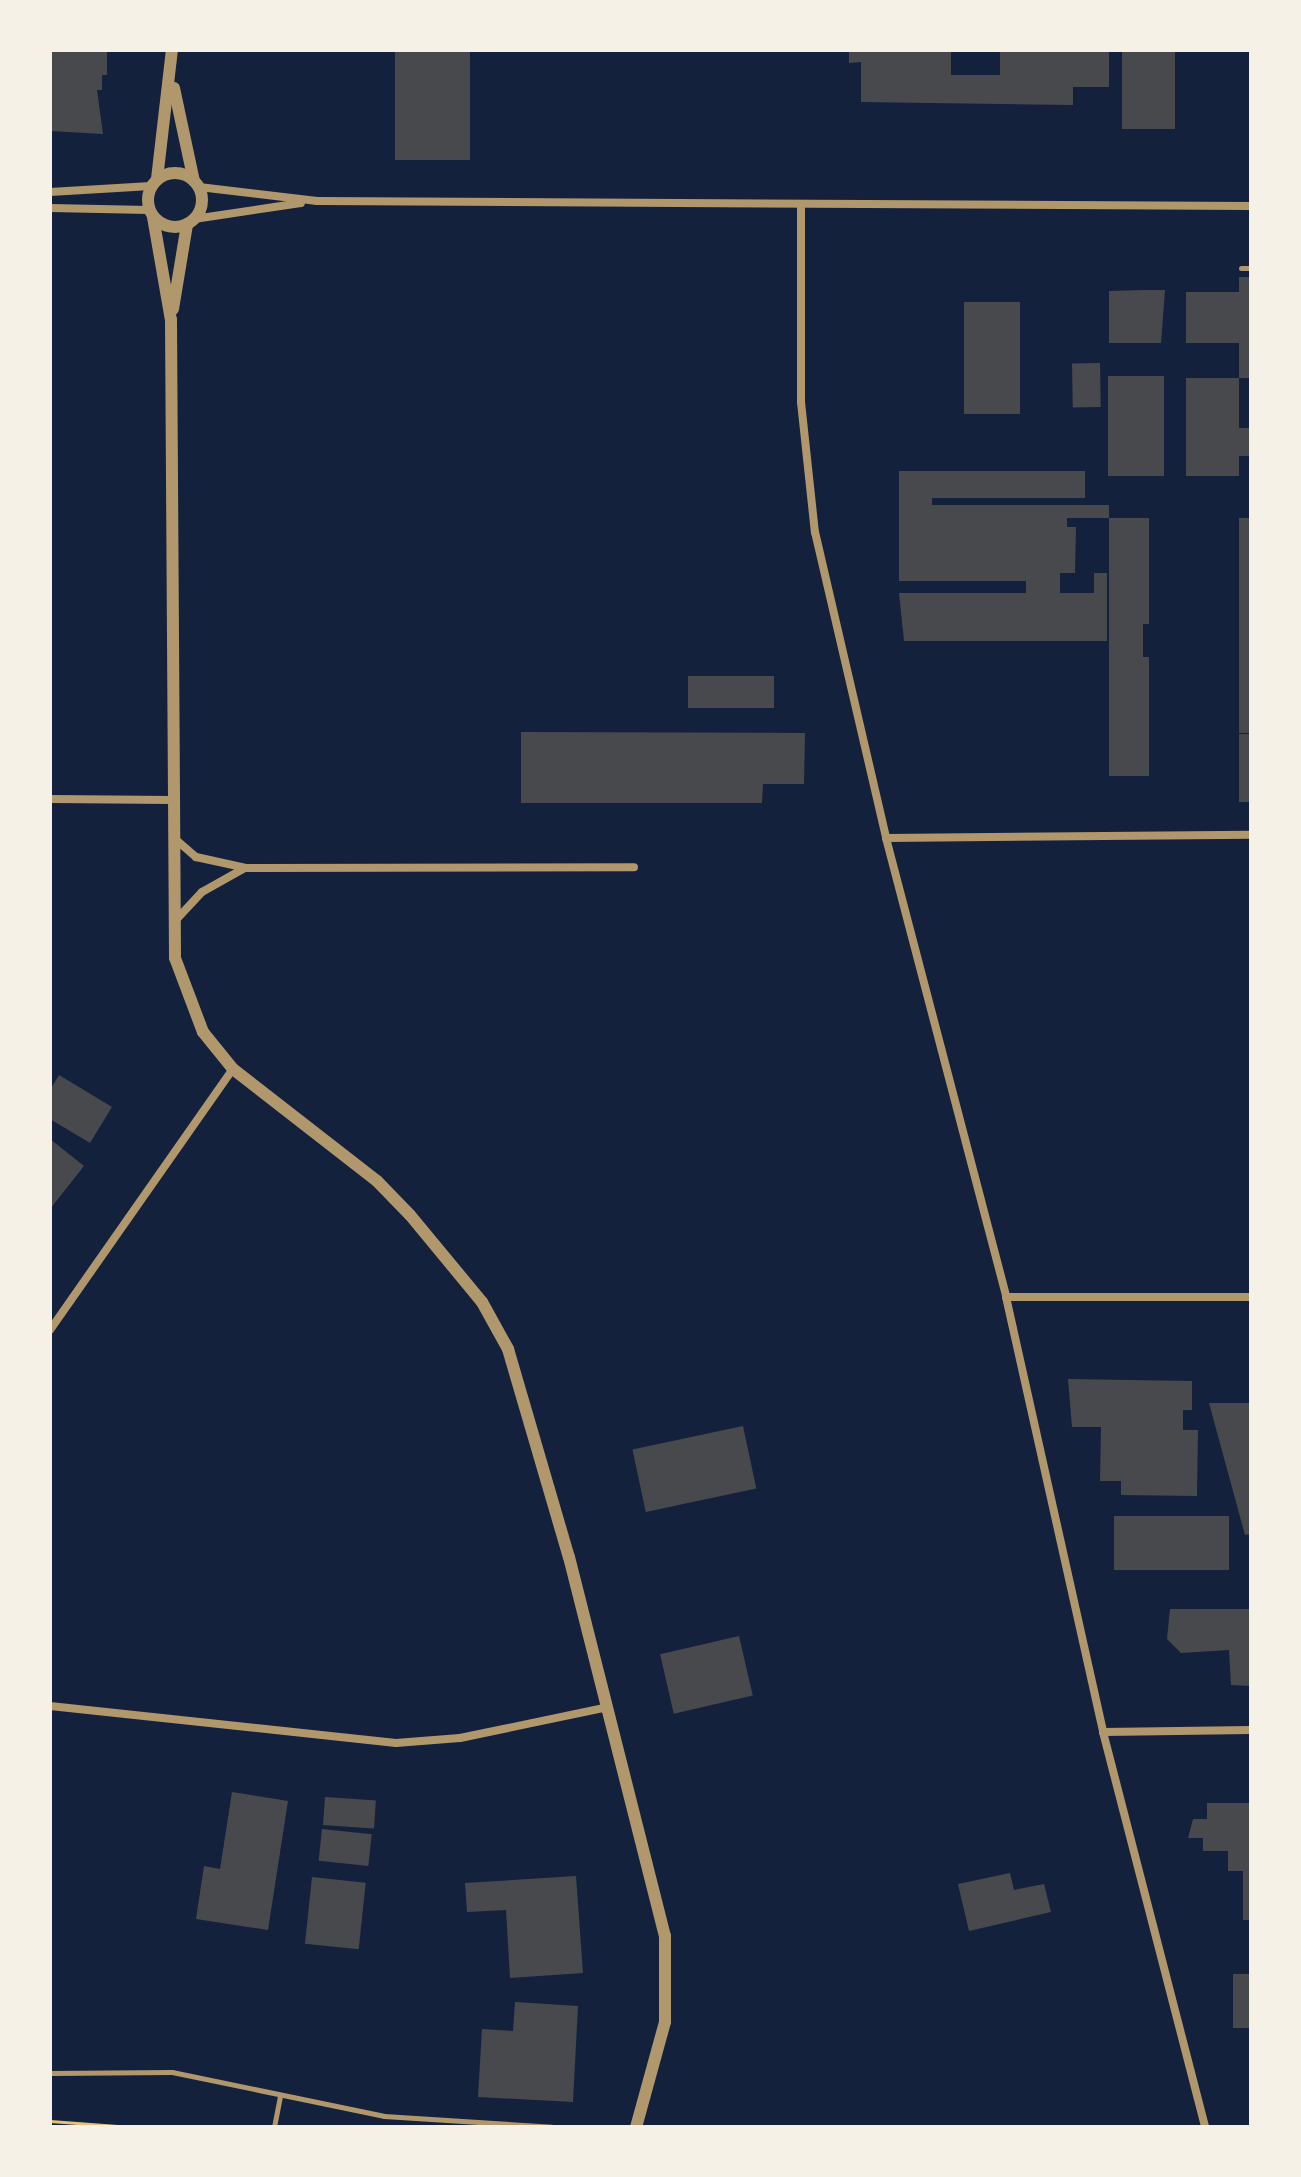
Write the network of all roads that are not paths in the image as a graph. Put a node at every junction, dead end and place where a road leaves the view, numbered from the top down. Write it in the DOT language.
graph roads {
  1 [pos="172,50"];
  2 [pos="172,77"];
  3 [pos="154,183"];
  4 [pos="196,184"];
  5 [pos="50,192"];
  6 [pos="317,201"];
  7 [pos="801,204"];
  8 [pos="1251,206"];
  9 [pos="50,208"];
  10 [pos="151,214"];
  11 [pos="190,222"];
  12 [pos="1241,268"];
  13 [pos="1251,268"];
  14 [pos="171,320"];
  15 [pos="50,799"];
  16 [pos="173,800"];
  17 [pos="1251,835"];
  18 [pos="174,838"];
  19 [pos="886,838"];
  20 [pos="634,867"];
  21 [pos="246,868"];
  22 [pos="173,924"];
  23 [pos="233,1069"];
  24 [pos="1006,1297"];
  25 [pos="1251,1297"];
  26 [pos="54,1317"];
  27 [pos="50,1330"];
  28 [pos="50,1706"];
  29 [pos="608,1707"];
  30 [pos="1251,1730"];
  31 [pos="1103,1732"];
  32 [pos="50,2073"];
  33 [pos="280,2096"];
  34 [pos="274,2127"];
  35 [pos="552,2127"];
  36 [pos="636,2127"];
  37 [pos="1205,2127"];
  1 -- 2 [label="street"];
  2 -- 3 [label="street"];
  2 -- 4 [label="street"];
  3 -- 4 [label="street"];
  3 -- 5 [label="street"];
  3 -- 10 [label="street"];
  4 -- 6 [label="street"];
  4 -- 11 [label="street"];
  6 -- 7 [label="street"];
  6 -- 11 [label="street"];
  7 -- 8 [label="street"];
  7 -- 19 [label="street"];
  9 -- 10 [label="street"];
  10 -- 11 [label="street"];
  10 -- 14 [label="street"];
  11 -- 14 [label="street"];
  12 -- 13 [label="lane"];
  14 -- 16 [label="street"];
  15 -- 16 [label="street"];
  16 -- 18 [label="street"];
  17 -- 19 [label="street"];
  18 -- 21 [label="street"];
  18 -- 22 [label="street"];
  19 -- 24 [label="street"];
  20 -- 21 [label="street"];
  21 -- 22 [label="street"];
  22 -- 23 [label="street"];
  23 -- 26 [label="street"];
  23 -- 29 [label="street"];
  24 -- 25 [label="street"];
  24 -- 31 [label="street"];
  26 -- 27 [label="street"];
  28 -- 29 [label="street"];
  29 -- 36 [label="street"];
  30 -- 31 [label="street"];
  31 -- 37 [label="street"];
  32 -- 33 [label="lane"];
  33 -- 34 [label="lane"];
  33 -- 35 [label="lane"];
}
